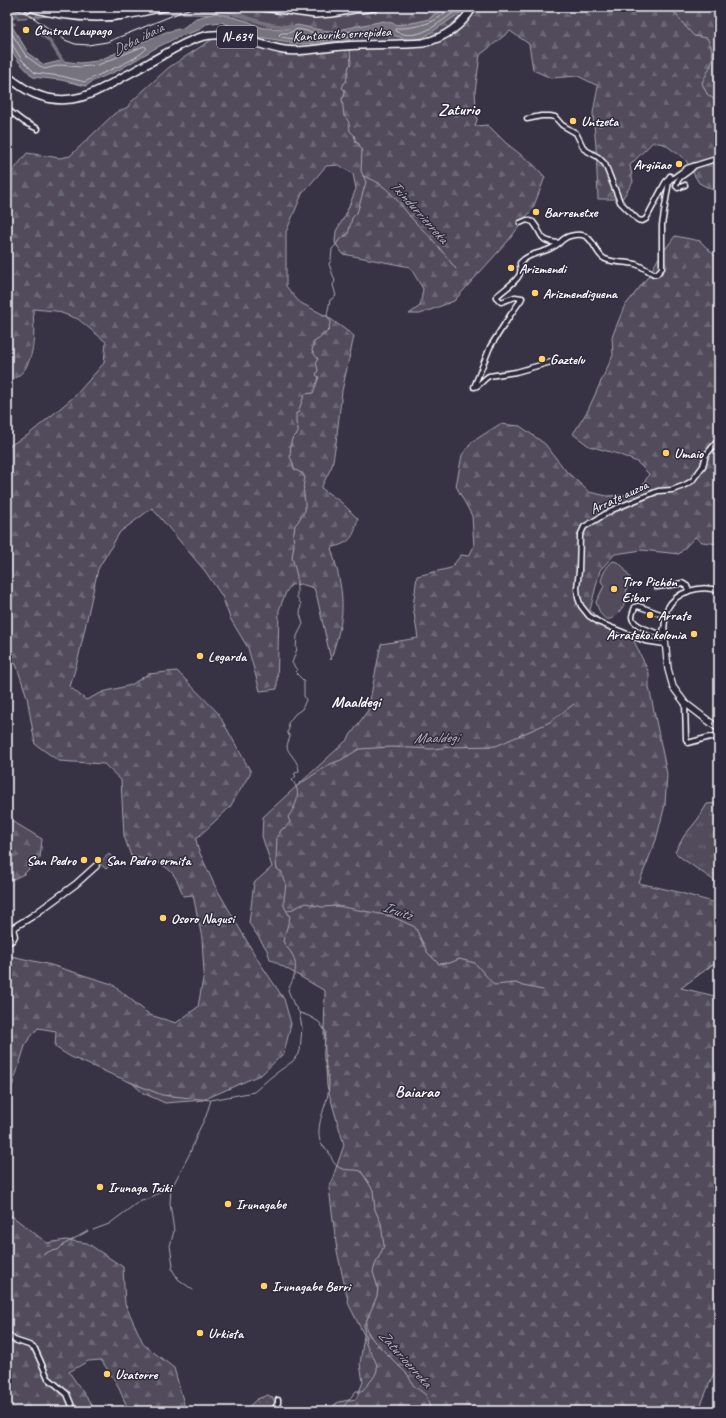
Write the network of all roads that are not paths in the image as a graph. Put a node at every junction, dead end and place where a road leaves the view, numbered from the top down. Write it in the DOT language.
graph roads {
  1 [pos="28,7"];
  2 [pos="52,7"];
  3 [pos="140,7"];
  4 [pos="164,7"];
  5 [pos="263,7"];
  6 [pos="301,7"];
  7 [pos="336,7"];
  8 [pos="366,7"];
  9 [pos="375,7"];
  10 [pos="472,7"];
  11 [pos="349,10"];
  12 [pos="7,76"];
  13 [pos="7,109"];
  14 [pos="527,119"];
  15 [pos="38,129"];
  16 [pos="719,158"];
  17 [pos="694,165"];
  18 [pos="674,176"];
  19 [pos="685,185"];
  20 [pos="520,223"];
  21 [pos="558,243"];
  22 [pos="551,362"];
  23 [pos="719,439"];
  24 [pos="657,587"];
  25 [pos="688,590"];
  26 [pos="719,591"];
  27 [pos="666,616"];
  28 [pos="664,633"];
  29 [pos="665,644"];
  30 [pos="685,703"];
  31 [pos="719,729"];
  32 [pos="719,738"];
  33 [pos="96,866"];
  34 [pos="10,929"];
  35 [pos="7,943"];
  36 [pos="7,1333"];
  37 [pos="278,1400"];
  38 [pos="74,1411"];
  39 [pos="273,1411"];
  1 -- 4 [label="highway"];
  2 -- 3 [label="highway"];
  5 -- 11 [label="highway"];
  6 -- 7 [label="highway"];
  8 -- 11 [label="highway"];
  9 -- 11 [label="highway"];
  10 -- 12 [label="highway, Kantauriko errepidea / N-634"];
  13 -- 15 [label="street"];
  14 -- 18 [label="street"];
  16 -- 17 [label="street"];
  17 -- 18 [label="street"];
  17 -- 19 [label="street"];
  18 -- 21 [label="street"];
  20 -- 21 [label="street"];
  21 -- 22 [label="street"];
  23 -- 29 [label="street, Arrate auzoa"];
  24 -- 25 [label="street"];
  25 -- 26 [label="street"];
  25 -- 27 [label="street"];
  27 -- 28 [label="street"];
  27 -- 28 [label="street"];
  28 -- 29 [label="street"];
  29 -- 30 [label="street"];
  30 -- 31 [label="street"];
  30 -- 32 [label="street"];
  33 -- 34 [label="street"];
  34 -- 35 [label="street"];
  36 -- 38 [label="street"];
  37 -- 39 [label="street"];
}
